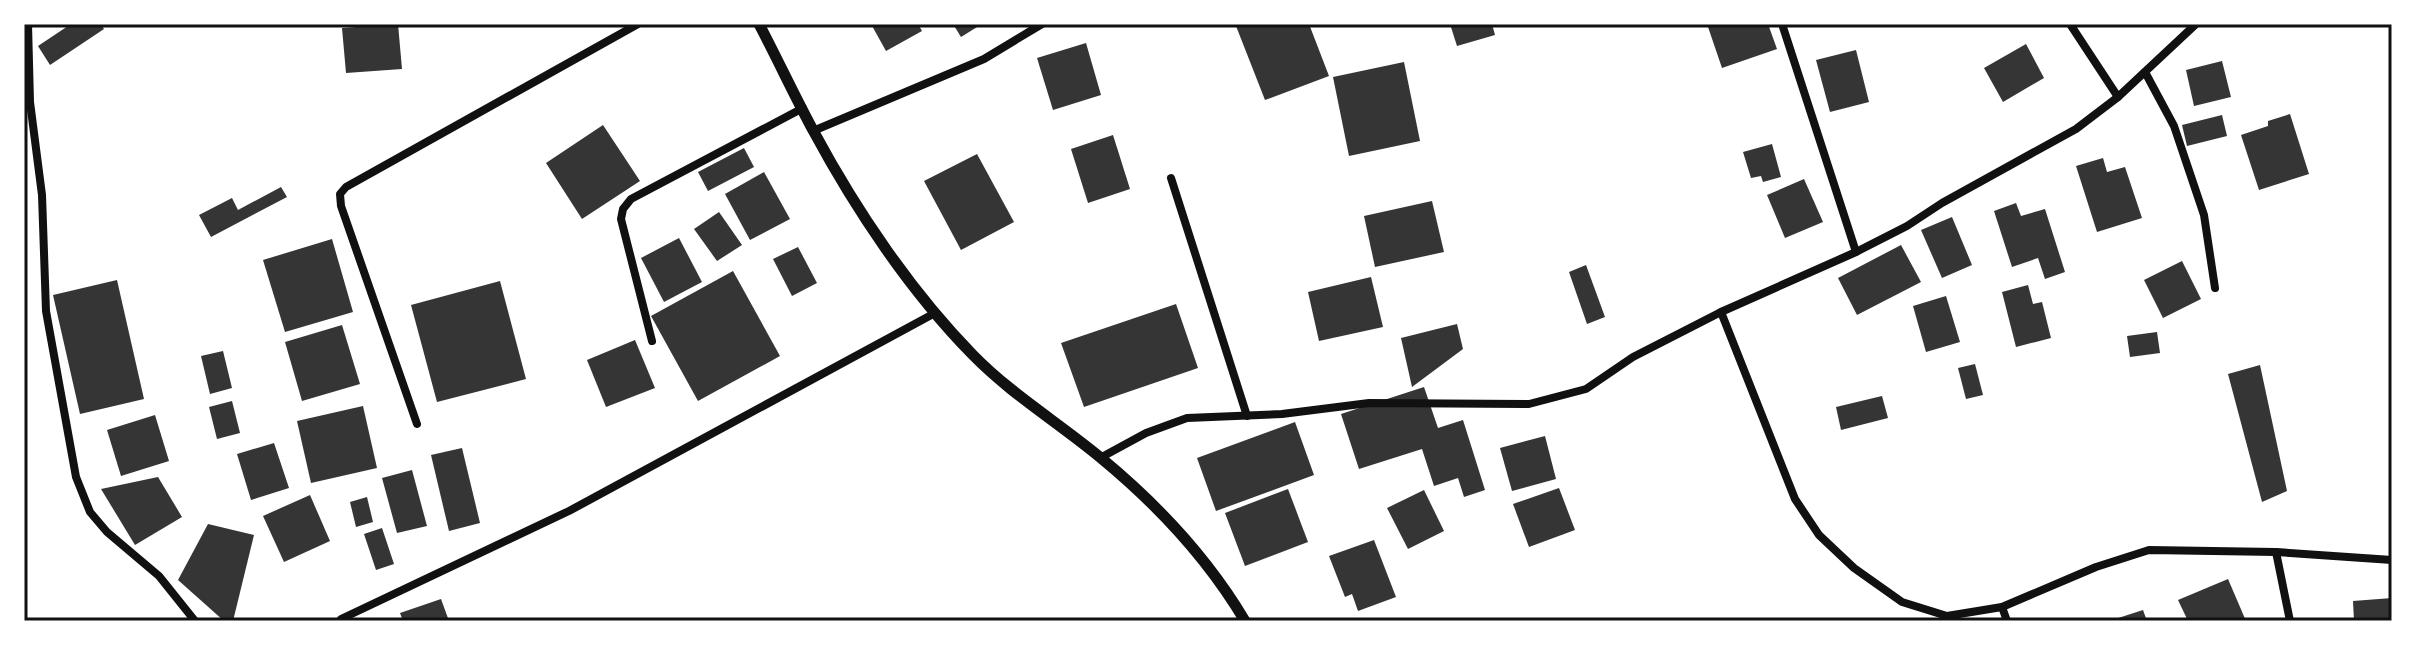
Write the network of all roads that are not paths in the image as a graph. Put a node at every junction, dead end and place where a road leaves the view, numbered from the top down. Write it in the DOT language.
graph roads {
  1 [pos="28,24"];
  2 [pos="638,24"];
  3 [pos="759,24"];
  4 [pos="1042,24"];
  5 [pos="1782,24"];
  6 [pos="2070,24"];
  7 [pos="2196,24"];
  8 [pos="2145,72"];
  9 [pos="2118,97"];
  10 [pos="803,108"];
  11 [pos="813,131"];
  12 [pos="1171,178"];
  13 [pos="1856,252"];
  14 [pos="2215,288"];
  15 [pos="1721,312"];
  16 [pos="935,313"];
  17 [pos="652,341"];
  18 [pos="1247,416"];
  19 [pos="417,424"];
  20 [pos="1100,458"];
  21 [pos="2276,552"];
  22 [pos="2392,560"];
  23 [pos="2002,607"];
  24 [pos="1948,618"];
  25 [pos="339,620"];
  26 [pos="195,621"];
  27 [pos="1245,621"];
  28 [pos="2007,621"];
  29 [pos="2290,621"];
  1 -- 26 [label="street"];
  2 -- 19 [label="street"];
  3 -- 10 [label="street"];
  4 -- 11 [label="street"];
  5 -- 13 [label="street"];
  6 -- 9 [label="street"];
  7 -- 8 [label="street"];
  8 -- 9 [label="street"];
  8 -- 14 [label="street"];
  9 -- 13 [label="street"];
  10 -- 11 [label="street"];
  10 -- 17 [label="street"];
  11 -- 16 [label="street"];
  12 -- 18 [label="street"];
  13 -- 15 [label="street"];
  15 -- 18 [label="street"];
  15 -- 24 [label="street"];
  16 -- 20 [label="street"];
  16 -- 25 [label="street"];
  18 -- 20 [label="street"];
  20 -- 27 [label="street"];
  21 -- 22 [label="street"];
  21 -- 23 [label="street"];
  21 -- 29 [label="street"];
  23 -- 24 [label="street"];
  23 -- 28 [label="street"];
}
